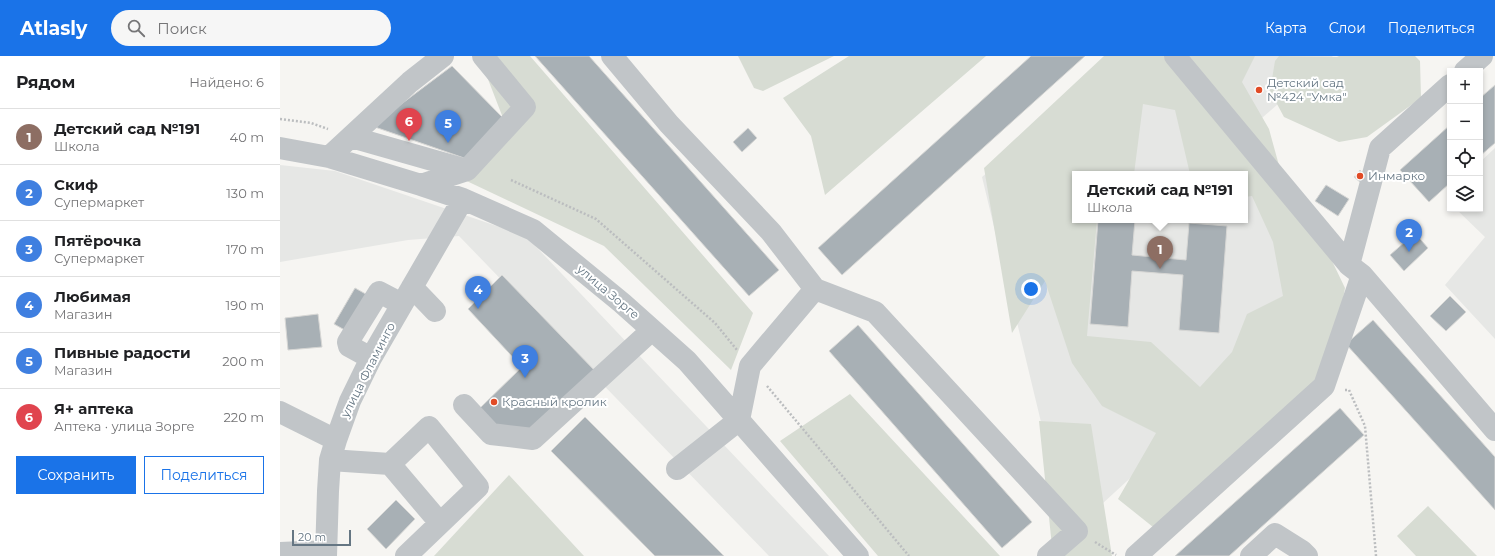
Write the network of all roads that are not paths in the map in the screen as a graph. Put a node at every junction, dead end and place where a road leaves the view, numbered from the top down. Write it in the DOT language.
graph roads {
  1 [pos="443,56"];
  2 [pos="483,56"];
  3 [pos="612,56"];
  4 [pos="1175,56"];
  5 [pos="1482,56"];
  6 [pos="1468,68"];
  7 [pos="1447,88"];
  8 [pos="351,137"];
  9 [pos="280,148"];
  10 [pos="329,157"];
  11 [pos="467,170"];
  12 [pos="421,185"];
  13 [pos="463,199"];
  14 [pos="1355,270"];
  15 [pos="815,289"];
  16 [pos="407,295"];
  17 [pos="435,312"];
  18 [pos="652,330"];
  19 [pos="372,358"];
  20 [pos="464,405"];
  21 [pos="280,412"];
  22 [pos="739,420"];
  23 [pos="1495,430"];
  24 [pos="333,450"];
  25 [pos="390,464"];
  26 [pos="677,469"];
  27 [pos="440,523"];
  28 [pos="280,554"];
  29 [pos="326,554"];
  30 [pos="406,556"];
  31 [pos="858,556"];
  32 [pos="1048,556"];
  33 [pos="1136,556"];
  34 [pos="1251,556"];
  35 [pos="1307,556"];
  1 -- 8 [label="street"];
  2 -- 11 [label="street"];
  3 -- 15 [label="street"];
  4 -- 14 [label="street"];
  5 -- 6 [label="street"];
  7 -- 14 [label="street"];
  8 -- 10 [label="street"];
  8 -- 11 [label="street"];
  9 -- 10 [label="street, улица Зорге"];
  10 -- 12 [label="street, улица Зорге"];
  11 -- 12 [label="street"];
  12 -- 13 [label="street, улица Зорге"];
  13 -- 16 [label="street, улица Фламинго"];
  13 -- 18 [label="street, улица Зорге"];
  14 -- 23 [label="street"];
  14 -- 33 [label="street"];
  15 -- 22 [label="street"];
  15 -- 32 [label="street"];
  16 -- 17 [label="street"];
  16 -- 19 [label="street, улица Фламинго"];
  16 -- 19 [label="street"];
  18 -- 20 [label="street"];
  18 -- 22 [label="street, улица Зорге"];
  19 -- 24 [label="street, улица Фламинго"];
  21 -- 24 [label="street"];
  22 -- 26 [label="street"];
  22 -- 31 [label="street, улица Зорге"];
  24 -- 25 [label="street"];
  24 -- 29 [label="street, улица Фламинго"];
  25 -- 27 [label="street"];
  25 -- 27 [label="street"];
  27 -- 30 [label="street"];
  28 -- 29 [label="street"];
  34 -- 35 [label="street"];
}
